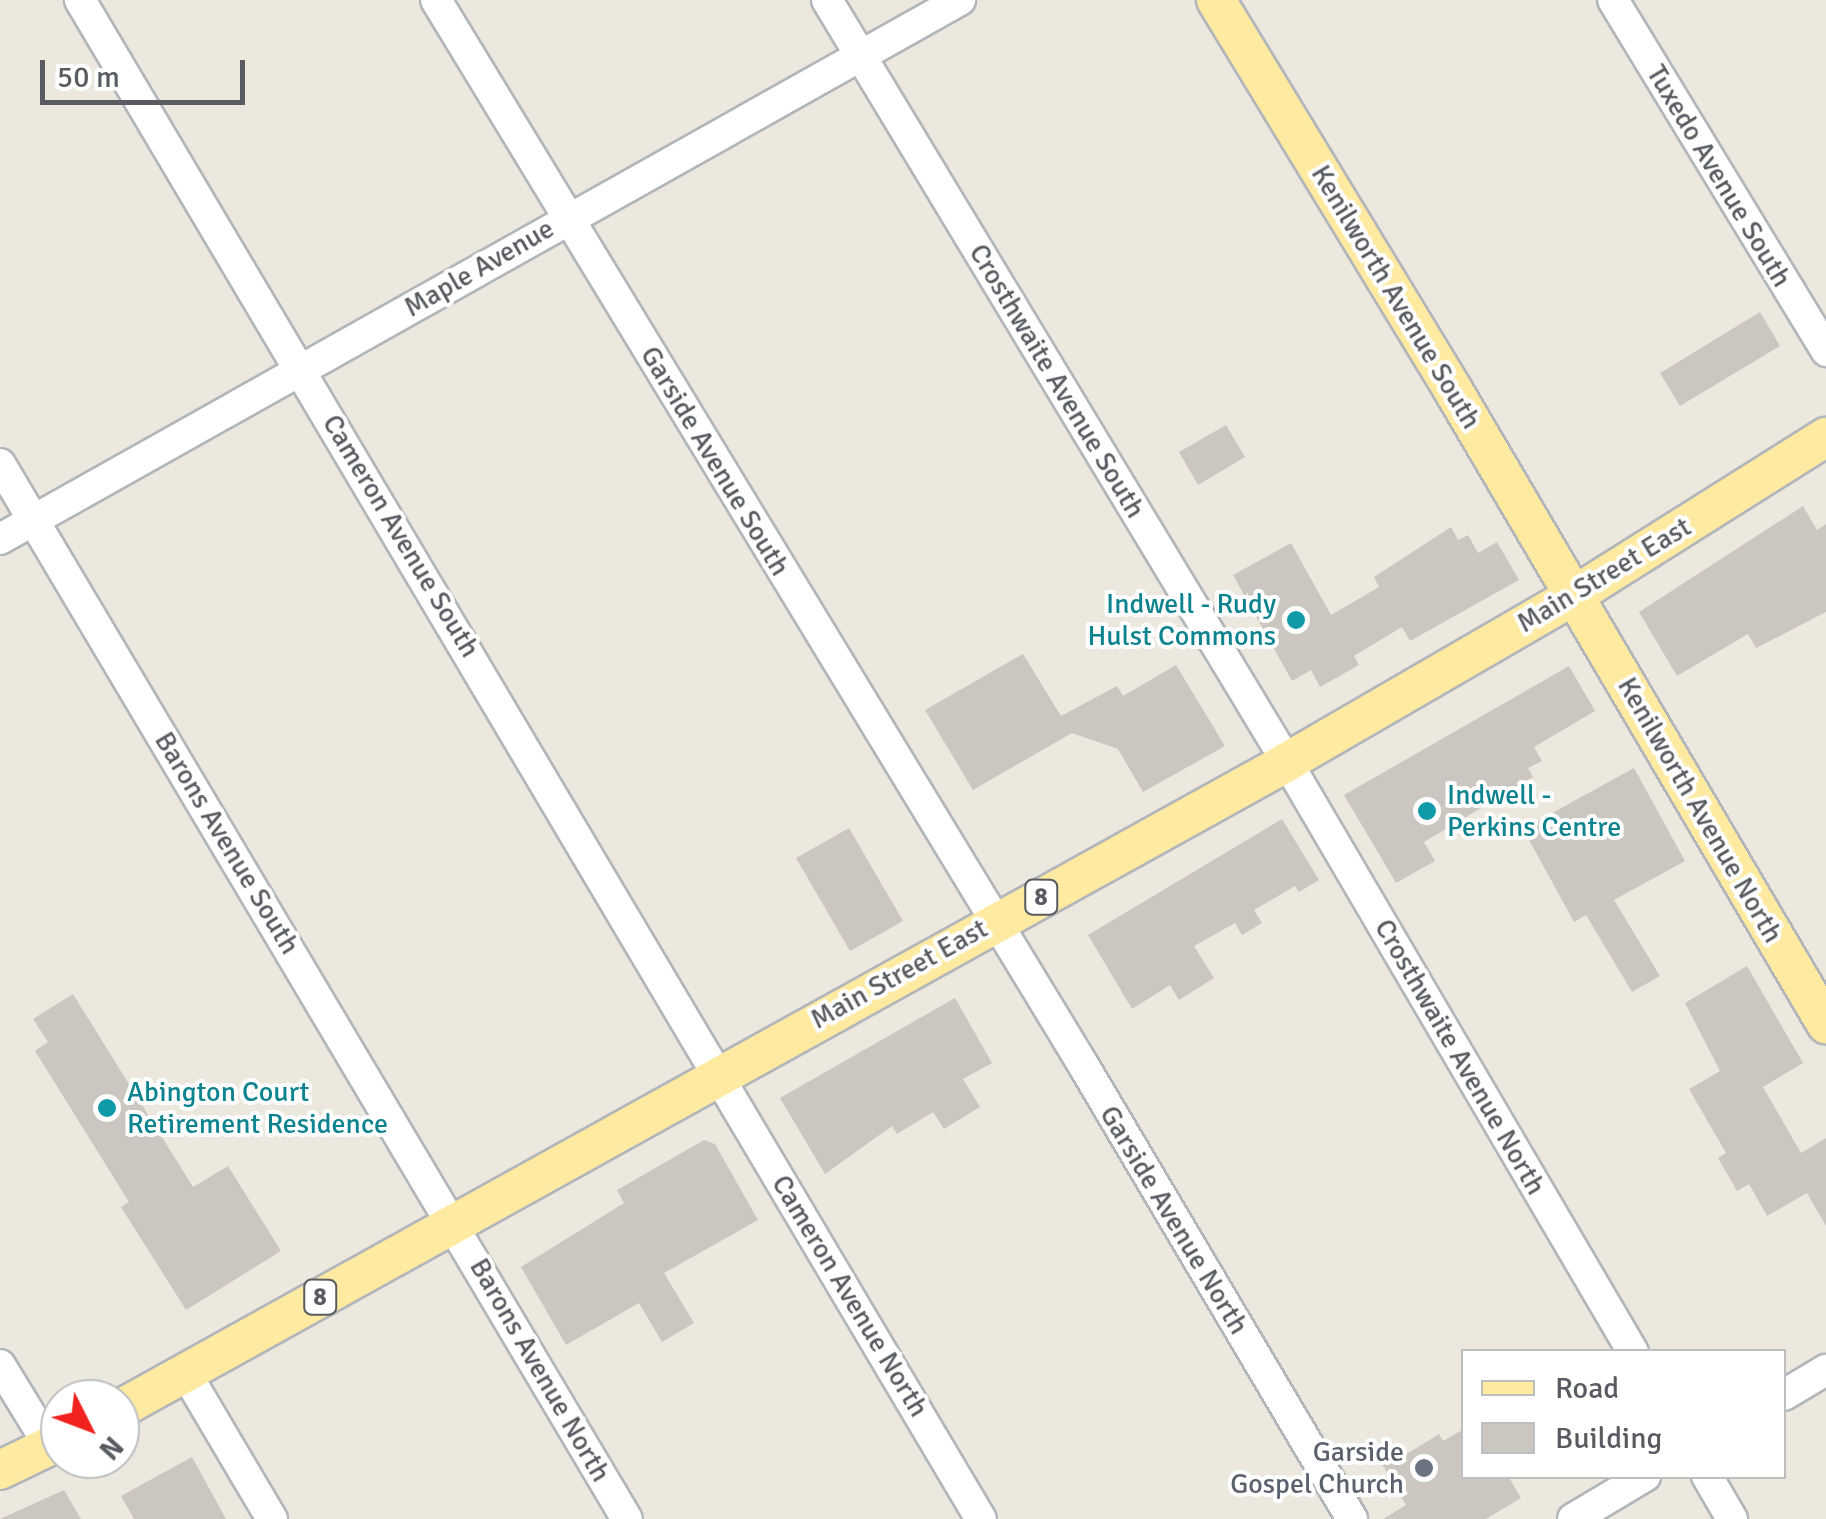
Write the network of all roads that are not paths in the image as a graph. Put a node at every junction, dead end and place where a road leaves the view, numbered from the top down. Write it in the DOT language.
graph roads {
  1 [pos="80,0"];
  2 [pos="436,0"];
  3 [pos="828,0"];
  4 [pos="960,0"];
  5 [pos="1216,0"];
  6 [pos="1612,0"];
  7 [pos="861,55"];
  8 [pos="568,217"];
  9 [pos="1826,351"];
  10 [pos="302,369"];
  11 [pos="1826,437"];
  12 [pos="0,464"];
  13 [pos="34,520"];
  14 [pos="0,539"];
  15 [pos="1574,595"];
  16 [pos="1287,762"];
  17 [pos="993,922"];
  18 [pos="1826,1024"];
  19 [pos="719,1074"];
  20 [pos="454,1221"];
  21 [pos="1631,1349"];
  22 [pos="0,1364"];
  23 [pos="1826,1370"];
  24 [pos="186,1372"];
  25 [pos="1786,1394"];
  26 [pos="140,1398"];
  27 [pos="40,1422"];
  28 [pos="40,1451"];
  29 [pos="0,1470"];
  30 [pos="1639,1479"];
  31 [pos="1708,1479"];
  32 [pos="272,1519"];
  33 [pos="627,1519"];
  34 [pos="981,1519"];
  35 [pos="1352,1519"];
  36 [pos="1573,1519"];
  37 [pos="1732,1519"];
  1 -- 10 [label="street, Cameron Avenue South"];
  2 -- 8 [label="street, Garside Avenue South"];
  3 -- 7 [label="street, Crosthwaite Avenue South"];
  4 -- 7 [label="street, Maple Avenue"];
  5 -- 15 [label="main road, Kenilworth Avenue South"];
  6 -- 9 [label="street, Tuxedo Avenue South"];
  7 -- 8 [label="street, Maple Avenue"];
  7 -- 16 [label="street, Crosthwaite Avenue South"];
  8 -- 10 [label="street, Maple Avenue"];
  8 -- 17 [label="street, Garside Avenue South"];
  10 -- 13 [label="street, Maple Avenue"];
  10 -- 19 [label="street, Cameron Avenue South"];
  11 -- 15 [label="main road, Main Street East / 8"];
  12 -- 13 [label="street, Barons Avenue South"];
  13 -- 14 [label="street, Maple Avenue"];
  13 -- 20 [label="street, Barons Avenue South"];
  15 -- 16 [label="main road, Main Street East / 8"];
  15 -- 18 [label="main road, Kenilworth Avenue North"];
  16 -- 17 [label="main road, Main Street East / 8"];
  16 -- 21 [label="street, Crosthwaite Avenue North"];
  17 -- 19 [label="main road, Main Street East / 8"];
  17 -- 35 [label="street, Garside Avenue North"];
  19 -- 20 [label="main road, Main Street East / 8"];
  19 -- 34 [label="street, Cameron Avenue North"];
  20 -- 24 [label="main road, Main Street East / 8"];
  20 -- 33 [label="street, Barons Avenue North"];
  22 -- 27 [label="street"];
  23 -- 25 [label="street"];
  24 -- 26 [label="main road, Main Street East / 8"];
  24 -- 32 [label="street"];
  28 -- 29 [label="main road"];
  30 -- 36 [label="street"];
  31 -- 37 [label="street"];
}
